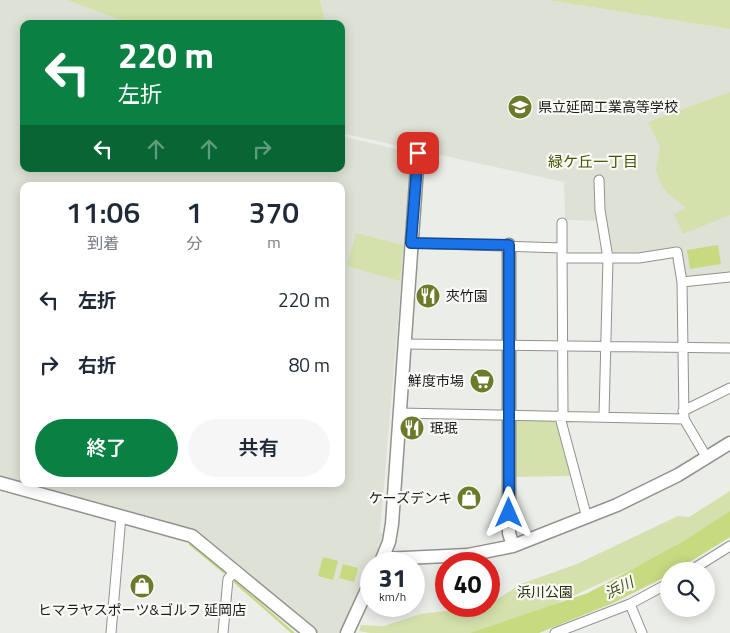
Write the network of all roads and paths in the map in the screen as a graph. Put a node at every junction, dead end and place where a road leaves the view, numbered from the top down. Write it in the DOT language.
graph roads {
  1 [pos="418,153"];
  2 [pos="599,180"];
  3 [pos="562,223"];
  4 [pos="411,243"];
  5 [pos="509,245"];
  6 [pos="562,248"];
  7 [pos="563,258"];
  8 [pos="608,258"];
  9 [pos="730,277"];
  10 [pos="682,282"];
  11 [pos="404,344"];
  12 [pos="508,345"];
  13 [pos="563,346"];
  14 [pos="606,348"];
  15 [pos="730,348"];
  16 [pos="682,349"];
  17 [pos="730,388"];
  18 [pos="400,413"];
  19 [pos="509,414"];
  20 [pos="684,415"];
  21 [pos="562,416"];
  22 [pos="604,416"];
  23 [pos="730,443"];
  24 [pos="707,458"];
  25 [pos="0,483"];
  26 [pos="121,516"];
  27 [pos="587,518"];
  28 [pos="513,546"];
  29 [pos="730,546"];
  30 [pos="384,552"];
  31 [pos="425,558"];
  32 [pos="704,562"];
  33 [pos="236,570"];
  34 [pos="660,588"];
  35 [pos="630,604"];
  36 [pos="360,605"];
  37 [pos="111,633"];
  38 [pos="223,633"];
  39 [pos="310,633"];
  40 [pos="347,633"];
  41 [pos="555,633"];
  42 [pos="642,633"];
  1 -- 4 [label="street"];
  2 -- 8 [label="street"];
  3 -- 6 [label="street"];
  4 -- 5 [label="street"];
  4 -- 11 [label="street"];
  5 -- 6 [label="street"];
  5 -- 12 [label="street"];
  6 -- 7 [label="street"];
  7 -- 8 [label="street"];
  7 -- 13 [label="street"];
  8 -- 10 [label="street"];
  8 -- 14 [label="street"];
  9 -- 10 [label="street"];
  10 -- 16 [label="street"];
  11 -- 12 [label="street"];
  11 -- 18 [label="street"];
  12 -- 13 [label="street"];
  12 -- 19 [label="street"];
  13 -- 14 [label="street"];
  13 -- 21 [label="street"];
  14 -- 16 [label="street"];
  14 -- 22 [label="street"];
  15 -- 16 [label="street"];
  16 -- 20 [label="street"];
  17 -- 20 [label="street"];
  18 -- 19 [label="street"];
  18 -- 30 [label="street"];
  19 -- 21 [label="street"];
  19 -- 28 [label="street"];
  20 -- 22 [label="street"];
  20 -- 24 [label="street"];
  21 -- 22 [label="street"];
  21 -- 27 [label="street"];
  23 -- 24 [label="street"];
  24 -- 27 [label="street"];
  25 -- 26 [label="street"];
  26 -- 33 [label="street"];
  26 -- 37 [label="street"];
  27 -- 28 [label="street"];
  28 -- 31 [label="street"];
  29 -- 32 [label="street"];
  33 -- 38 [label="street"];
  33 -- 39 [label="street"];
  34 -- 35 [label="street"];
  35 -- 41 [label="street"];
  35 -- 42 [label="street"];
  36 -- 40 [label="street"];
}
